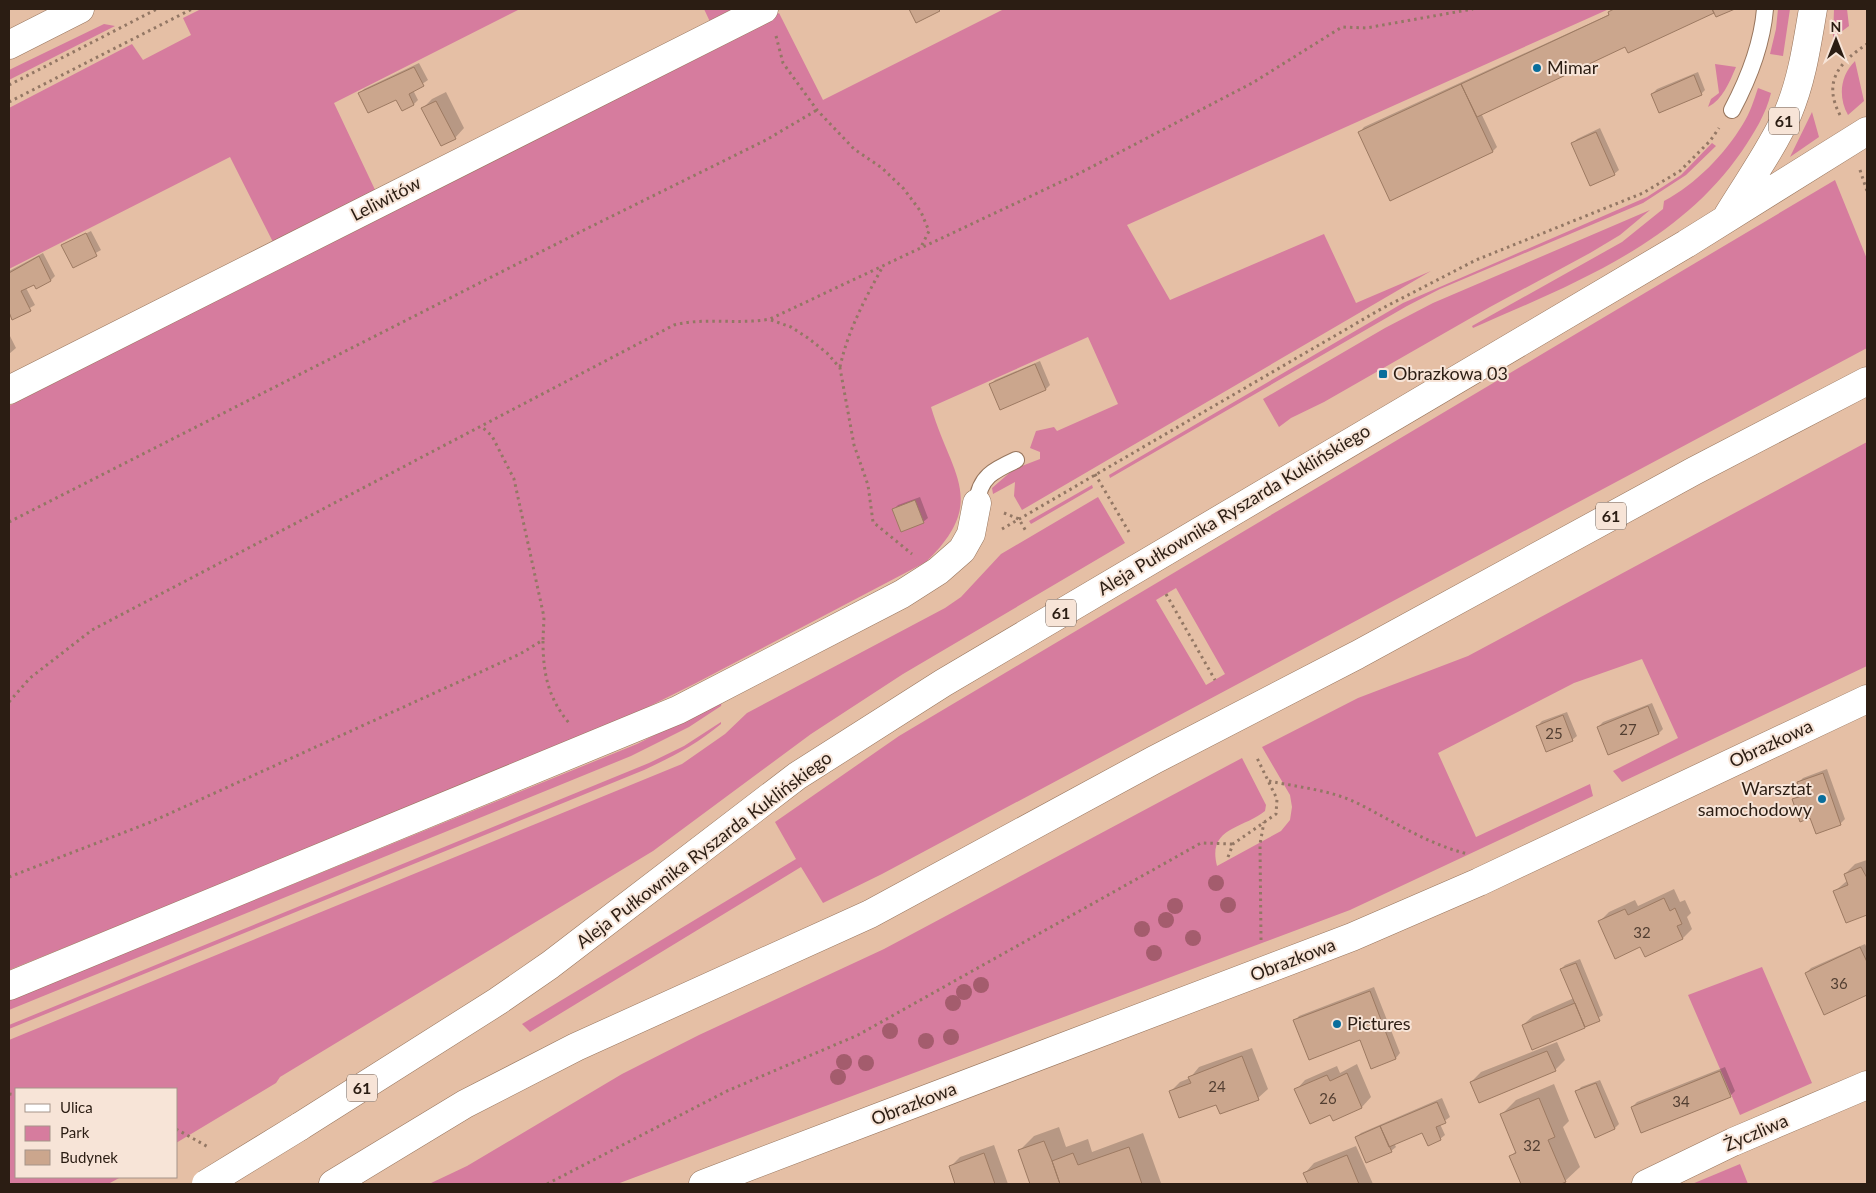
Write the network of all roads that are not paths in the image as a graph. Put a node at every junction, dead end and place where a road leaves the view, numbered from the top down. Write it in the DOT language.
graph roads {
  1 [pos="80,9"];
  2 [pos="1765,9"];
  3 [pos="1813,9"];
  4 [pos="769,18"];
  5 [pos="9,45"];
  6 [pos="1732,110"];
  7 [pos="1856,127"];
  8 [pos="1724,220"];
  9 [pos="1867,381"];
  10 [pos="9,390"];
  11 [pos="1016,460"];
  12 [pos="977,504"];
  13 [pos="1867,699"];
  14 [pos="9,986"];
  15 [pos="1867,1085"];
  16 [pos="337,1182"];
  17 [pos="206,1184"];
  18 [pos="703,1184"];
  19 [pos="1646,1184"];
  1 -- 5 [label="main road"];
  2 -- 6 [label="lane"];
  3 -- 8 [label="main road, 61"];
  4 -- 10 [label="main road, Leliwitów"];
  7 -- 8 [label="main road, Aleja Pułkownika Ryszarda Kuklińskiego"];
  8 -- 17 [label="main road, Aleja Pułkownika Ryszarda Kuklińskiego / 61, bridge"];
  9 -- 16 [label="main road, 61"];
  11 -- 12 [label="lane"];
  12 -- 14 [label="main road"];
  13 -- 18 [label="main road, Obrazkowa"];
  15 -- 19 [label="main road, Życzliwa"];
}
